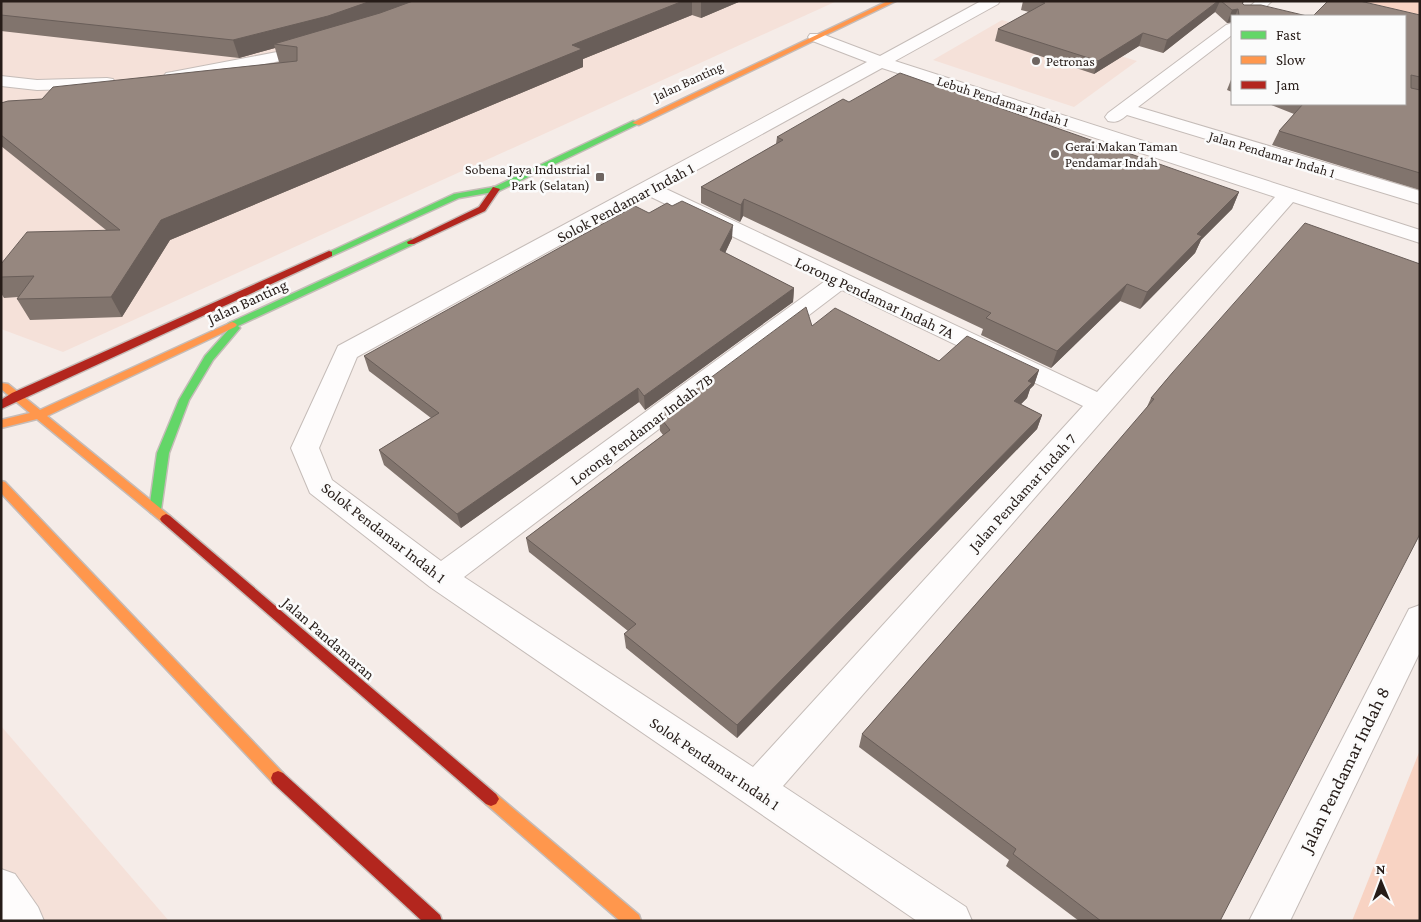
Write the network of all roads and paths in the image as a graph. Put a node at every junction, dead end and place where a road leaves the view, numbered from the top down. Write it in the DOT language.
graph roads {
  1 [pos="893,1"];
  2 [pos="993,1"];
  3 [pos="1266,1"];
  4 [pos="1248,15"];
  5 [pos="1231,29"];
  6 [pos="816,37"];
  7 [pos="325,43"];
  8 [pos="1211,45"];
  9 [pos="1231,51"];
  10 [pos="881,62"];
  11 [pos="155,79"];
  12 [pos="1,80"];
  13 [pos="128,81"];
  14 [pos="1125,110"];
  15 [pos="1095,131"];
  16 [pos="650,189"];
  17 [pos="496,190"];
  18 [pos="1289,194"];
  19 [pos="1420,198"];
  20 [pos="1420,237"];
  21 [pos="841,280"];
  22 [pos="240,322"];
  23 [pos="1,384"];
  24 [pos="16,396"];
  25 [pos="1101,404"];
  26 [pos="1,405"];
  27 [pos="39,415"];
  28 [pos="1,424"];
  29 [pos="1,485"];
  30 [pos="155,510"];
  31 [pos="441,578"];
  32 [pos="1420,618"];
  33 [pos="756,790"];
  34 [pos="1,888"];
  35 [pos="24,921"];
  36 [pos="434,921"];
  37 [pos="632,921"];
  38 [pos="952,921"];
  39 [pos="1269,921"];
  1 -- 6 [label="main road, Jalan Banting"];
  2 -- 10 [label="street, Solok Pendamar Indah 1"];
  3 -- 4 [label="street"];
  5 -- 8 [label="street"];
  6 -- 10 [label="street, Lebuh Pendamar Indah 1"];
  6 -- 17 [label="main road, Jalan Banting"];
  7 -- 11 [label="street"];
  8 -- 9 [label="street"];
  8 -- 14 [label="street"];
  10 -- 15 [label="street, Lebuh Pendamar Indah 1"];
  10 -- 16 [label="street, Solok Pendamar Indah 1"];
  12 -- 13 [label="street"];
  14 -- 15 [label="street"];
  14 -- 19 [label="street, Jalan Pendamar Indah 1"];
  15 -- 18 [label="street, Lebuh Pendamar Indah 1"];
  16 -- 21 [label="street, Lorong Pendamar Indah 7A"];
  16 -- 31 [label="street, Solok Pendamar Indah 1"];
  17 -- 22 [label="main road, Jalan Banting"];
  17 -- 24 [label="main road, Jalan Banting"];
  18 -- 20 [label="street, Lebuh Pendamar Indah 1"];
  18 -- 25 [label="street, Jalan Pendamar Indah 7"];
  21 -- 25 [label="street, Lorong Pendamar Indah 7A"];
  21 -- 31 [label="street, Lorong Pendamar Indah 7B"];
  22 -- 27 [label="main road, Jalan Banting"];
  22 -- 30 [label="main road"];
  23 -- 24 [label="main road, Jalan Pandamaran"];
  24 -- 26 [label="main road, Jalan Banting"];
  24 -- 27 [label="main road, Jalan Pandamaran"];
  25 -- 33 [label="street, Jalan Pendamar Indah 7"];
  27 -- 28 [label="main road, Jalan Banting"];
  27 -- 30 [label="main road, Jalan Pandamaran"];
  29 -- 36 [label="main road"];
  30 -- 37 [label="main road, Jalan Pandamaran"];
  31 -- 33 [label="street, Solok Pendamar Indah 1"];
  32 -- 39 [label="street, Jalan Pendamar Indah 8"];
  33 -- 38 [label="street, Solok Pendamar Indah 1"];
  34 -- 35 [label="street"];
}
